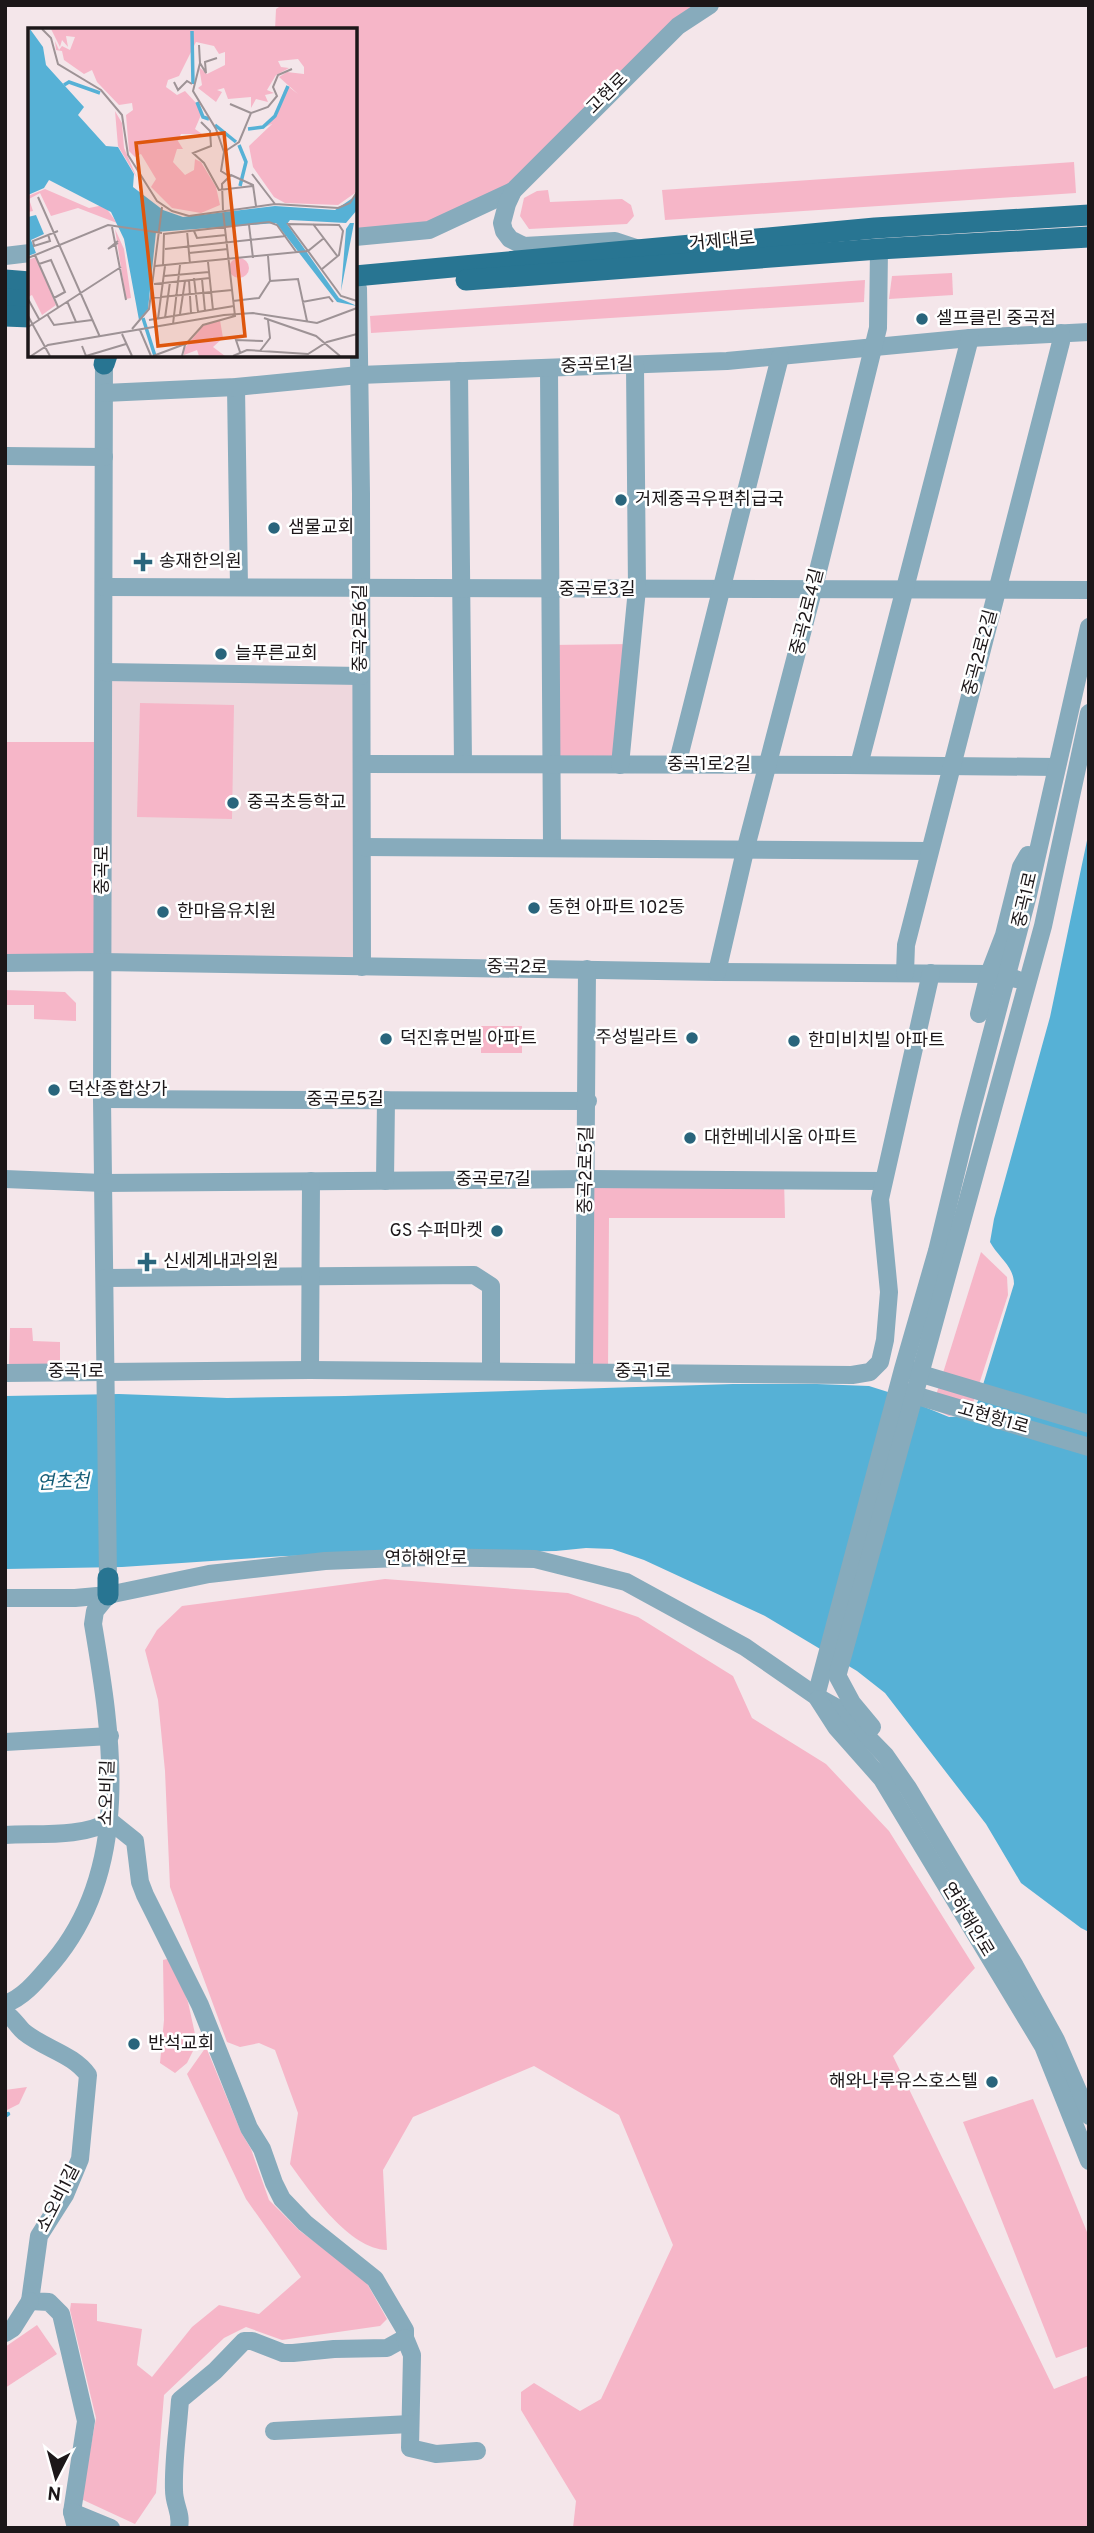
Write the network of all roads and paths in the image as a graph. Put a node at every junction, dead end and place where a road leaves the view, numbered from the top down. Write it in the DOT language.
graph roads {
  1 [pos="710,5"];
  2 [pos="513,191"];
  3 [pos="1089,215"];
  4 [pos="357,237"];
  5 [pos="1089,237"];
  6 [pos="879,249"];
  7 [pos="642,250"];
  8 [pos="28,253"];
  9 [pos="5,256"];
  10 [pos="5,280"];
  11 [pos="28,282"];
  12 [pos="357,286"];
  13 [pos="357,286"];
  14 [pos="5,299"];
  15 [pos="28,301"];
  16 [pos="5,316"];
  17 [pos="357,316"];
  18 [pos="28,317"];
  19 [pos="1089,332"];
  20 [pos="1061,333"];
  21 [pos="970,338"];
  22 [pos="873,346"];
  23 [pos="104,357"];
  24 [pos="780,357"];
  25 [pos="635,365"];
  26 [pos="549,368"];
  27 [pos="459,371"];
  28 [pos="359,375"];
  29 [pos="236,387"];
  30 [pos="104,393"];
  31 [pos="5,456"];
  32 [pos="104,457"];
  33 [pos="104,587"];
  34 [pos="239,587"];
  35 [pos="361,587"];
  36 [pos="814,587"];
  37 [pos="907,588"];
  38 [pos="998,588"];
  39 [pos="463,589"];
  40 [pos="638,589"];
  41 [pos="722,589"];
  42 [pos="552,590"];
  43 [pos="1089,590"];
  44 [pos="1089,627"];
  45 [pos="104,672"];
  46 [pos="361,676"];
  47 [pos="1089,713"];
  48 [pos="362,764"];
  49 [pos="463,764"];
  50 [pos="551,765"];
  51 [pos="620,765"];
  52 [pos="677,765"];
  53 [pos="769,765"];
  54 [pos="859,765"];
  55 [pos="951,766"];
  56 [pos="1056,768"];
  57 [pos="1042,827"];
  58 [pos="363,847"];
  59 [pos="552,847"];
  60 [pos="745,851"];
  61 [pos="929,851"];
  62 [pos="102,962"];
  63 [pos="5,963"];
  64 [pos="362,967"];
  65 [pos="587,969"];
  66 [pos="717,972"];
  67 [pos="905,973"];
  68 [pos="931,973"];
  69 [pos="989,974"];
  70 [pos="1007,977"];
  71 [pos="1027,982"];
  72 [pos="979,1014"];
  73 [pos="102,1099"];
  74 [pos="386,1100"];
  75 [pos="588,1101"];
  76 [pos="5,1179"];
  77 [pos="587,1179"];
  78 [pos="311,1181"];
  79 [pos="385,1181"];
  80 [pos="883,1181"];
  81 [pos="103,1183"];
  82 [pos="311,1277"];
  83 [pos="105,1278"];
  84 [pos="310,1370"];
  85 [pos="491,1370"];
  86 [pos="911,1371"];
  87 [pos="584,1372"];
  88 [pos="5,1373"];
  89 [pos="106,1378"];
  90 [pos="898,1390"];
  91 [pos="915,1396"];
  92 [pos="1089,1424"];
  93 [pos="1089,1447"];
  94 [pos="108,1587"];
  95 [pos="5,1598"];
  96 [pos="816,1696"];
  97 [pos="110,1736"];
  98 [pos="5,1742"];
  99 [pos="885,1755"];
  100 [pos="110,1821"];
  101 [pos="5,1835"];
  102 [pos="5,2004"];
  103 [pos="5,2013"];
  104 [pos="1089,2116"];
  105 [pos="1089,2161"];
  106 [pos="30,2301"];
  107 [pos="5,2333"];
  108 [pos="405,2338"];
  109 [pos="410,2424"];
  110 [pos="274,2431"];
  111 [pos="477,2451"];
  112 [pos="74,2520"];
  113 [pos="111,2528"];
  114 [pos="179,2528"];
  1 -- 2 [label="street, 고현로"];
  2 -- 4 [label="street"];
  2 -- 7 [label="street"];
  3 -- 7 [label="main road, 거제대로"];
  5 -- 6 [label="main road, 거제대로"];
  6 -- 13 [label="main road, 거제대로"];
  6 -- 22 [label="street, 중곡2로4길"];
  7 -- 12 [label="main road, 거제대로"];
  8 -- 9 [label="street"];
  10 -- 11 [label="main road"];
  14 -- 15 [label="main road"];
  16 -- 18 [label="main road"];
  17 -- 28 [label="street, 중곡2로6길"];
  19 -- 20 [label="street, 중곡로1길"];
  20 -- 21 [label="street, 중곡로1길"];
  20 -- 38 [label="street, 중곡2로2길"];
  21 -- 22 [label="street, 중곡로1길"];
  21 -- 37 [label="street"];
  22 -- 24 [label="street, 중곡로1길"];
  22 -- 36 [label="street, 중곡2로4길"];
  23 -- 30 [label="street, 중곡로"];
  24 -- 25 [label="street, 중곡로1길"];
  24 -- 41 [label="street"];
  25 -- 26 [label="street, 중곡로1길"];
  25 -- 40 [label="street"];
  26 -- 27 [label="street, 중곡로1길"];
  26 -- 42 [label="street"];
  27 -- 28 [label="street, 중곡로1길"];
  27 -- 39 [label="street"];
  28 -- 29 [label="street, 중곡로1길"];
  28 -- 35 [label="street, 중곡2로6길"];
  29 -- 30 [label="street, 중곡로1길"];
  29 -- 34 [label="street"];
  30 -- 32 [label="street, 중곡로"];
  31 -- 32 [label="street"];
  32 -- 33 [label="street, 중곡로"];
  33 -- 34 [label="street, 중곡로3길"];
  33 -- 45 [label="street, 중곡로"];
  34 -- 35 [label="street, 중곡로3길"];
  35 -- 39 [label="street, 중곡로3길"];
  35 -- 46 [label="street, 중곡2로6길"];
  36 -- 37 [label="street, 중곡로3길"];
  36 -- 41 [label="street, 중곡로3길"];
  36 -- 53 [label="street, 중곡2로4길"];
  37 -- 38 [label="street, 중곡로3길"];
  37 -- 54 [label="street"];
  38 -- 43 [label="street, 중곡로3길"];
  38 -- 55 [label="street, 중곡2로2길"];
  39 -- 42 [label="street, 중곡로3길"];
  39 -- 49 [label="street"];
  40 -- 41 [label="street, 중곡로3길"];
  40 -- 42 [label="street, 중곡로3길"];
  40 -- 51 [label="street"];
  41 -- 52 [label="street"];
  42 -- 50 [label="street"];
  44 -- 56 [label="street, 중곡1로"];
  45 -- 46 [label="street"];
  45 -- 62 [label="street, 중곡로"];
  46 -- 48 [label="street, 중곡2로6길"];
  47 -- 71 [label="street, 중곡1로"];
  48 -- 49 [label="street, 중곡1로2길"];
  48 -- 58 [label="street, 중곡2로6길"];
  49 -- 50 [label="street, 중곡1로2길"];
  50 -- 51 [label="street, 중곡1로2길"];
  50 -- 59 [label="street"];
  51 -- 52 [label="street, 중곡1로2길"];
  52 -- 53 [label="street, 중곡1로2길"];
  53 -- 54 [label="street, 중곡1로2길"];
  53 -- 60 [label="street, 중곡2로4길"];
  54 -- 55 [label="street, 중곡1로2길"];
  55 -- 56 [label="street, 중곡1로2길"];
  55 -- 61 [label="street, 중곡2로2길"];
  56 -- 57 [label="street, 중곡1로"];
  57 -- 69 [label="street"];
  57 -- 70 [label="street, 중곡1로"];
  58 -- 59 [label="street"];
  58 -- 64 [label="street, 중곡2로6길"];
  59 -- 60 [label="street"];
  60 -- 61 [label="street"];
  60 -- 66 [label="street, 중곡2로4길"];
  61 -- 67 [label="street, 중곡2로2길"];
  62 -- 63 [label="street, 중곡2로"];
  62 -- 64 [label="street, 중곡2로"];
  62 -- 73 [label="street, 중곡로"];
  64 -- 65 [label="street, 중곡2로"];
  65 -- 66 [label="street, 중곡2로"];
  65 -- 75 [label="street, 중곡2로5길"];
  66 -- 67 [label="street, 중곡2로"];
  67 -- 68 [label="street, 중곡2로"];
  68 -- 69 [label="street, 중곡2로"];
  68 -- 80 [label="street, 중곡1로"];
  69 -- 70 [label="street, 중곡2로"];
  69 -- 72 [label="street"];
  70 -- 71 [label="street, 중곡2로"];
  70 -- 86 [label="street, 중곡1로"];
  71 -- 86 [label="street, 중곡1로"];
  73 -- 74 [label="street, 중곡로5길"];
  73 -- 81 [label="street, 중곡로"];
  74 -- 75 [label="street, 중곡로5길"];
  74 -- 79 [label="street"];
  75 -- 77 [label="street, 중곡2로5길"];
  76 -- 81 [label="street, 중곡로7길"];
  77 -- 79 [label="street, 중곡로7길"];
  77 -- 80 [label="street, 중곡로7길"];
  77 -- 87 [label="street, 중곡2로5길"];
  78 -- 79 [label="street, 중곡로7길"];
  78 -- 81 [label="street, 중곡로7길"];
  78 -- 82 [label="street"];
  80 -- 87 [label="street, 중곡1로"];
  81 -- 83 [label="street, 중곡로"];
  82 -- 83 [label="street"];
  82 -- 84 [label="street"];
  82 -- 85 [label="street"];
  83 -- 89 [label="street, 중곡로"];
  84 -- 85 [label="street, 중곡1로"];
  84 -- 89 [label="street, 중곡1로"];
  85 -- 87 [label="street, 중곡1로"];
  86 -- 90 [label="street"];
  86 -- 91 [label="street"];
  86 -- 92 [label="street, 고현항1로"];
  88 -- 89 [label="street, 중곡1로"];
  89 -- 94 [label="street, 중곡로"];
  90 -- 91 [label="street, 고현항1로"];
  90 -- 96 [label="street"];
  91 -- 93 [label="street, 고현항1로"];
  91 -- 99 [label="street"];
  94 -- 95 [label="street, 연하해안로"];
  94 -- 96 [label="street, 연하해안로"];
  94 -- 97 [label="street, 소오비길"];
  96 -- 99 [label="street, 연하해안로"];
  96 -- 105 [label="street, 연하해안로"];
  97 -- 98 [label="street"];
  97 -- 100 [label="street, 소오비길"];
  99 -- 104 [label="street, 연하해안로"];
  100 -- 101 [label="street"];
  100 -- 102 [label="street, 소오비길"];
  100 -- 108 [label="street"];
  103 -- 106 [label="street, 소오비1길"];
  106 -- 107 [label="street"];
  106 -- 112 [label="street"];
  108 -- 109 [label="street"];
  108 -- 114 [label="street"];
  109 -- 110 [label="street"];
  109 -- 111 [label="street"];
  112 -- 113 [label="street"];
}
